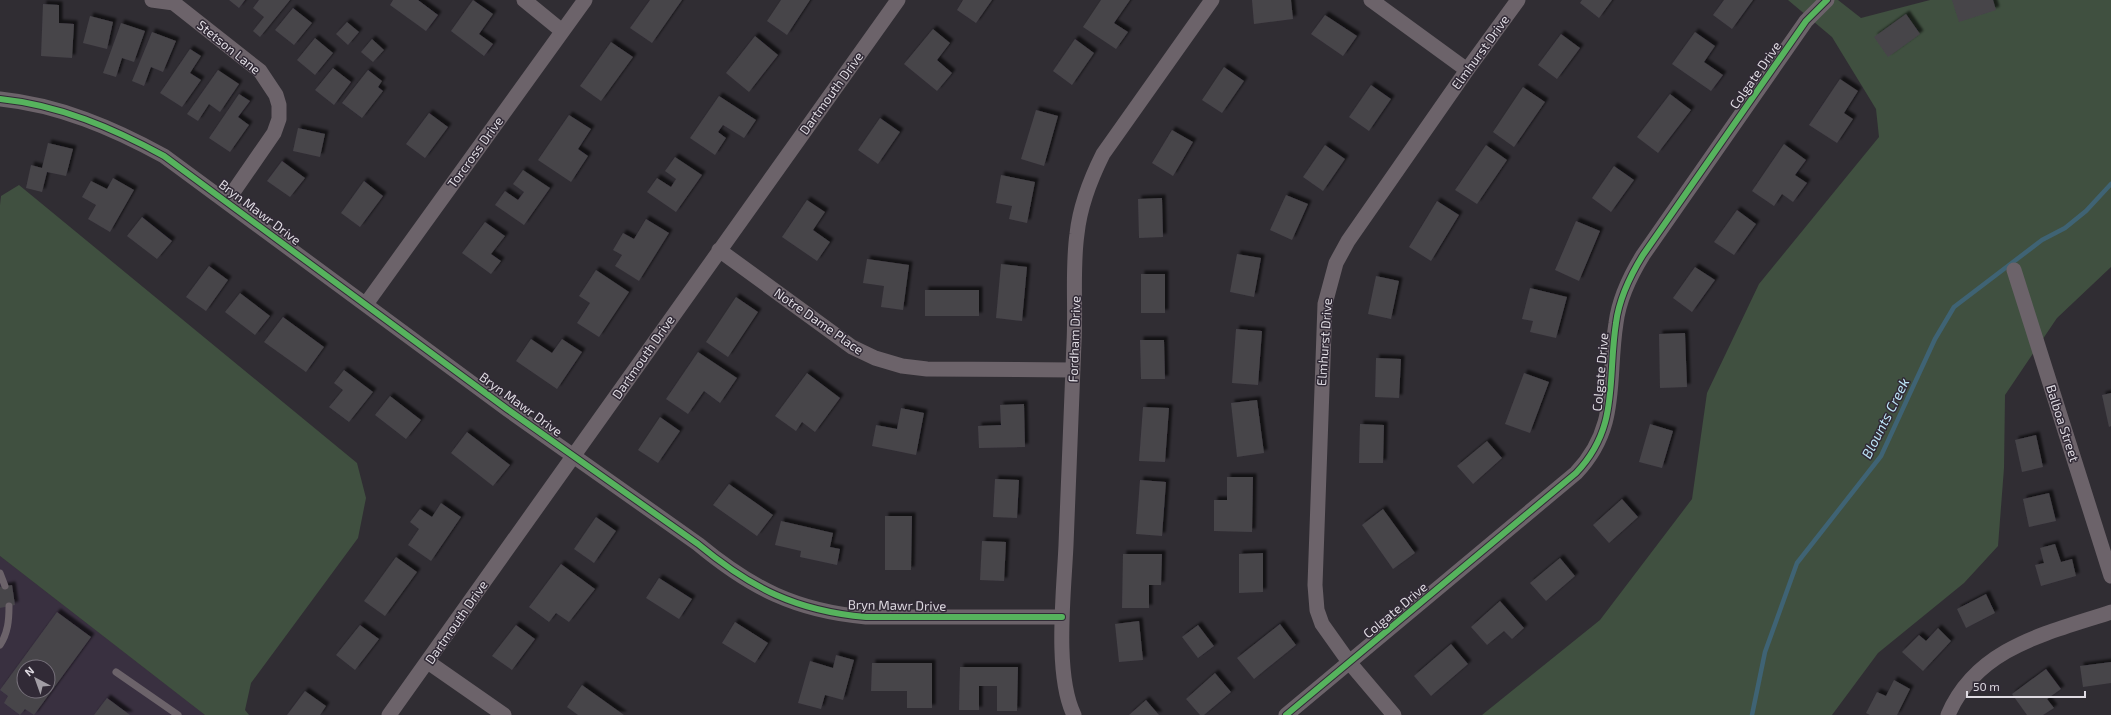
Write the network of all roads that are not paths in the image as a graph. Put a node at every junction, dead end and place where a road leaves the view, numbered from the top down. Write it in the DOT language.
graph roads {
  1 [pos="152,0"];
  2 [pos="524,0"];
  3 [pos="585,0"];
  4 [pos="898,0"];
  5 [pos="1212,0"];
  6 [pos="1371,0"];
  7 [pos="1518,0"];
  8 [pos="1827,0"];
  9 [pos="172,2"];
  10 [pos="562,31"];
  11 [pos="1467,70"];
  12 [pos="0,99"];
  13 [pos="227,201"];
  14 [pos="719,250"];
  15 [pos="2014,270"];
  16 [pos="366,304"];
  17 [pos="1073,370"];
  18 [pos="574,456"];
  19 [pos="0,573"];
  20 [pos="2111,576"];
  21 [pos="6,586"];
  22 [pos="8,606"];
  23 [pos="2111,612"];
  24 [pos="1062,617"];
  25 [pos="0,645"];
  26 [pos="428,662"];
  27 [pos="1349,662"];
  28 [pos="116,672"];
  29 [pos="178,715"];
  30 [pos="389,715"];
  31 [pos="504,715"];
  32 [pos="1074,715"];
  33 [pos="1286,715"];
  34 [pos="1394,715"];
  35 [pos="1948,715"];
  1 -- 9 [label="street, Stetson Lane"];
  2 -- 10 [label="street"];
  3 -- 10 [label="street, Torcross Drive"];
  4 -- 14 [label="street, Dartmouth Drive"];
  5 -- 17 [label="street, Fordham Drive"];
  6 -- 11 [label="street"];
  7 -- 11 [label="street, Elmhurst Drive"];
  8 -- 27 [label="street, Colgate Drive"];
  9 -- 13 [label="street, Stetson Lane"];
  10 -- 16 [label="street, Torcross Drive"];
  11 -- 27 [label="street, Elmhurst Drive"];
  12 -- 13 [label="street, Bryn Mawr Drive"];
  13 -- 16 [label="street, Bryn Mawr Drive"];
  14 -- 17 [label="street, Notre Dame Place"];
  14 -- 18 [label="street, Dartmouth Drive"];
  15 -- 20 [label="street, Balboa Street"];
  16 -- 18 [label="street, Bryn Mawr Drive"];
  17 -- 24 [label="street, Fordham Drive"];
  18 -- 24 [label="street, Bryn Mawr Drive"];
  18 -- 26 [label="street, Dartmouth Drive"];
  19 -- 21 [label="lane"];
  22 -- 25 [label="lane"];
  23 -- 35 [label="street"];
  24 -- 32 [label="street, Fordham Drive"];
  26 -- 30 [label="street, Dartmouth Drive"];
  26 -- 31 [label="street"];
  27 -- 33 [label="street, Colgate Drive"];
  27 -- 34 [label="street, Elmhurst Drive"];
  28 -- 29 [label="lane"];
}
